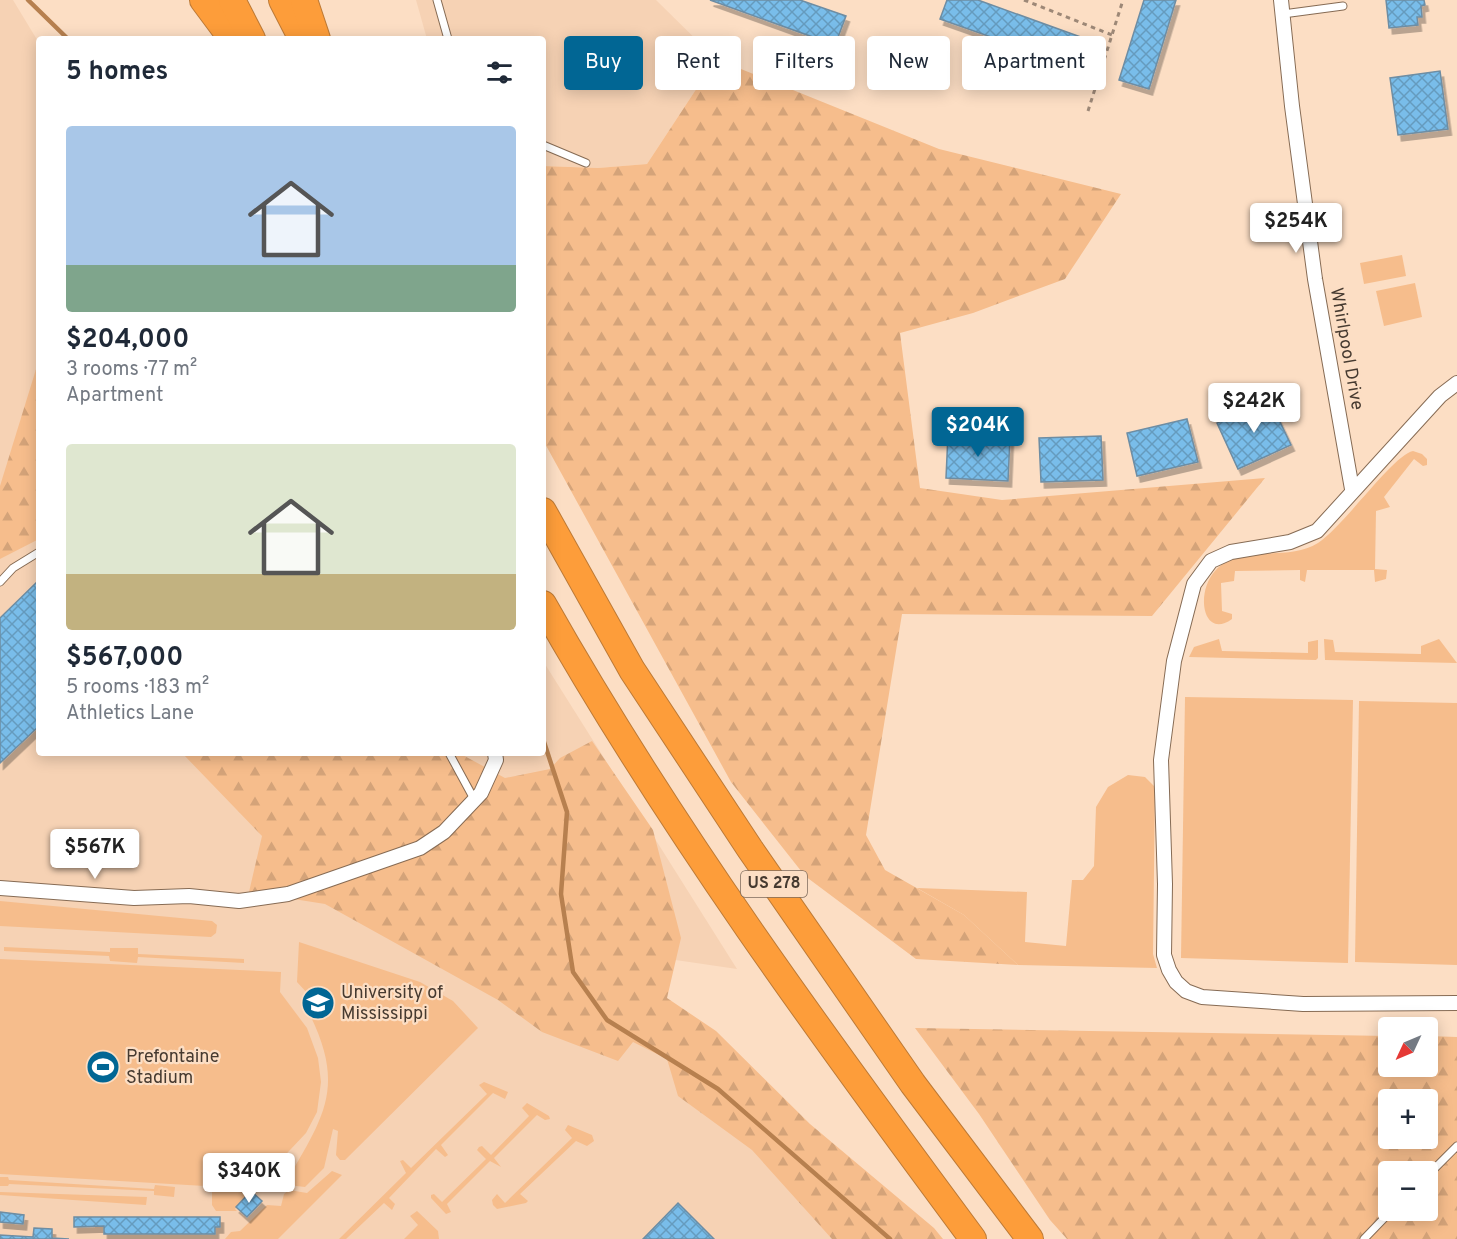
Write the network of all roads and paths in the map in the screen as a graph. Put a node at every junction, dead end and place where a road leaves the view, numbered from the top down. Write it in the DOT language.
graph roads {
  1 [pos="203,0"];
  2 [pos="232,0"];
  3 [pos="282,0"];
  4 [pos="304,0"];
  5 [pos="437,0"];
  6 [pos="1024,0"];
  7 [pos="1123,0"];
  8 [pos="1343,6"];
  9 [pos="1282,7"];
  10 [pos="1112,35"];
  11 [pos="230,36"];
  12 [pos="250,36"];
  13 [pos="300,36"];
  14 [pos="316,36"];
  15 [pos="447,36"];
  16 [pos="1088,111"];
  17 [pos="546,146"];
  18 [pos="586,163"];
  19 [pos="1457,383"];
  20 [pos="1352,489"];
  21 [pos="546,516"];
  22 [pos="36,554"];
  23 [pos="0,582"];
  24 [pos="546,609"];
  25 [pos="451,756"];
  26 [pos="495,756"];
  27 [pos="474,799"];
  28 [pos="0,888"];
  29 [pos="1457,1003"];
  30 [pos="1457,1146"];
  31 [pos="1438,1165"];
  32 [pos="1381,1221"];
  33 [pos="973,1239"];
  34 [pos="1030,1239"];
  35 [pos="1364,1239"];
  1 -- 11 [label="highway"];
  2 -- 12 [label="highway"];
  3 -- 13 [label="highway"];
  4 -- 14 [label="highway"];
  5 -- 15 [label="lane"];
  6 -- 10 [label="path"];
  7 -- 10 [label="path"];
  8 -- 9 [label="lane"];
  9 -- 20 [label="street, Whirlpool Drive"];
  10 -- 16 [label="path"];
  17 -- 18 [label="lane"];
  19 -- 20 [label="street"];
  20 -- 29 [label="street"];
  21 -- 34 [label="highway, US 278"];
  22 -- 23 [label="lane"];
  24 -- 33 [label="highway, US 278"];
  25 -- 27 [label="lane"];
  26 -- 27 [label="street"];
  27 -- 28 [label="street"];
  30 -- 31 [label="lane"];
  32 -- 35 [label="lane"];
}
